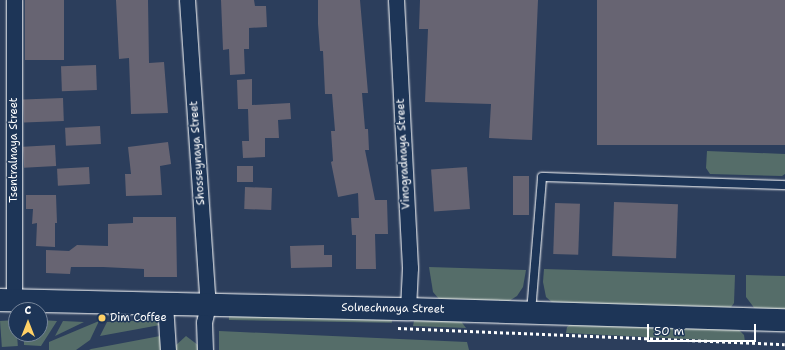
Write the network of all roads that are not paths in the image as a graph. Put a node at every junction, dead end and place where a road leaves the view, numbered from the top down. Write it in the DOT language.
graph roads {
  1 [pos="14,0"];
  2 [pos="187,0"];
  3 [pos="396,0"];
  4 [pos="785,185"];
  5 [pos="7,300"];
  6 [pos="165,304"];
  7 [pos="208,305"];
  8 [pos="408,308"];
  9 [pos="531,312"];
  10 [pos="785,320"];
  11 [pos="168,350"];
  12 [pos="205,350"];
  1 -- 5 [label="street, Tsentralnaya Street"];
  2 -- 7 [label="street, Shosseynaya Street"];
  3 -- 8 [label="street, Vinogradnaya Street"];
  4 -- 9 [label="lane"];
  5 -- 6 [label="main road, Solnechnaya Street"];
  6 -- 7 [label="main road, Solnechnaya Street"];
  6 -- 11 [label="street"];
  7 -- 8 [label="main road, Solnechnaya Street"];
  7 -- 12 [label="street, Shosseynaya Street"];
  8 -- 9 [label="main road, Solnechnaya Street"];
  9 -- 10 [label="main road, Solnechnaya Street"];
}
